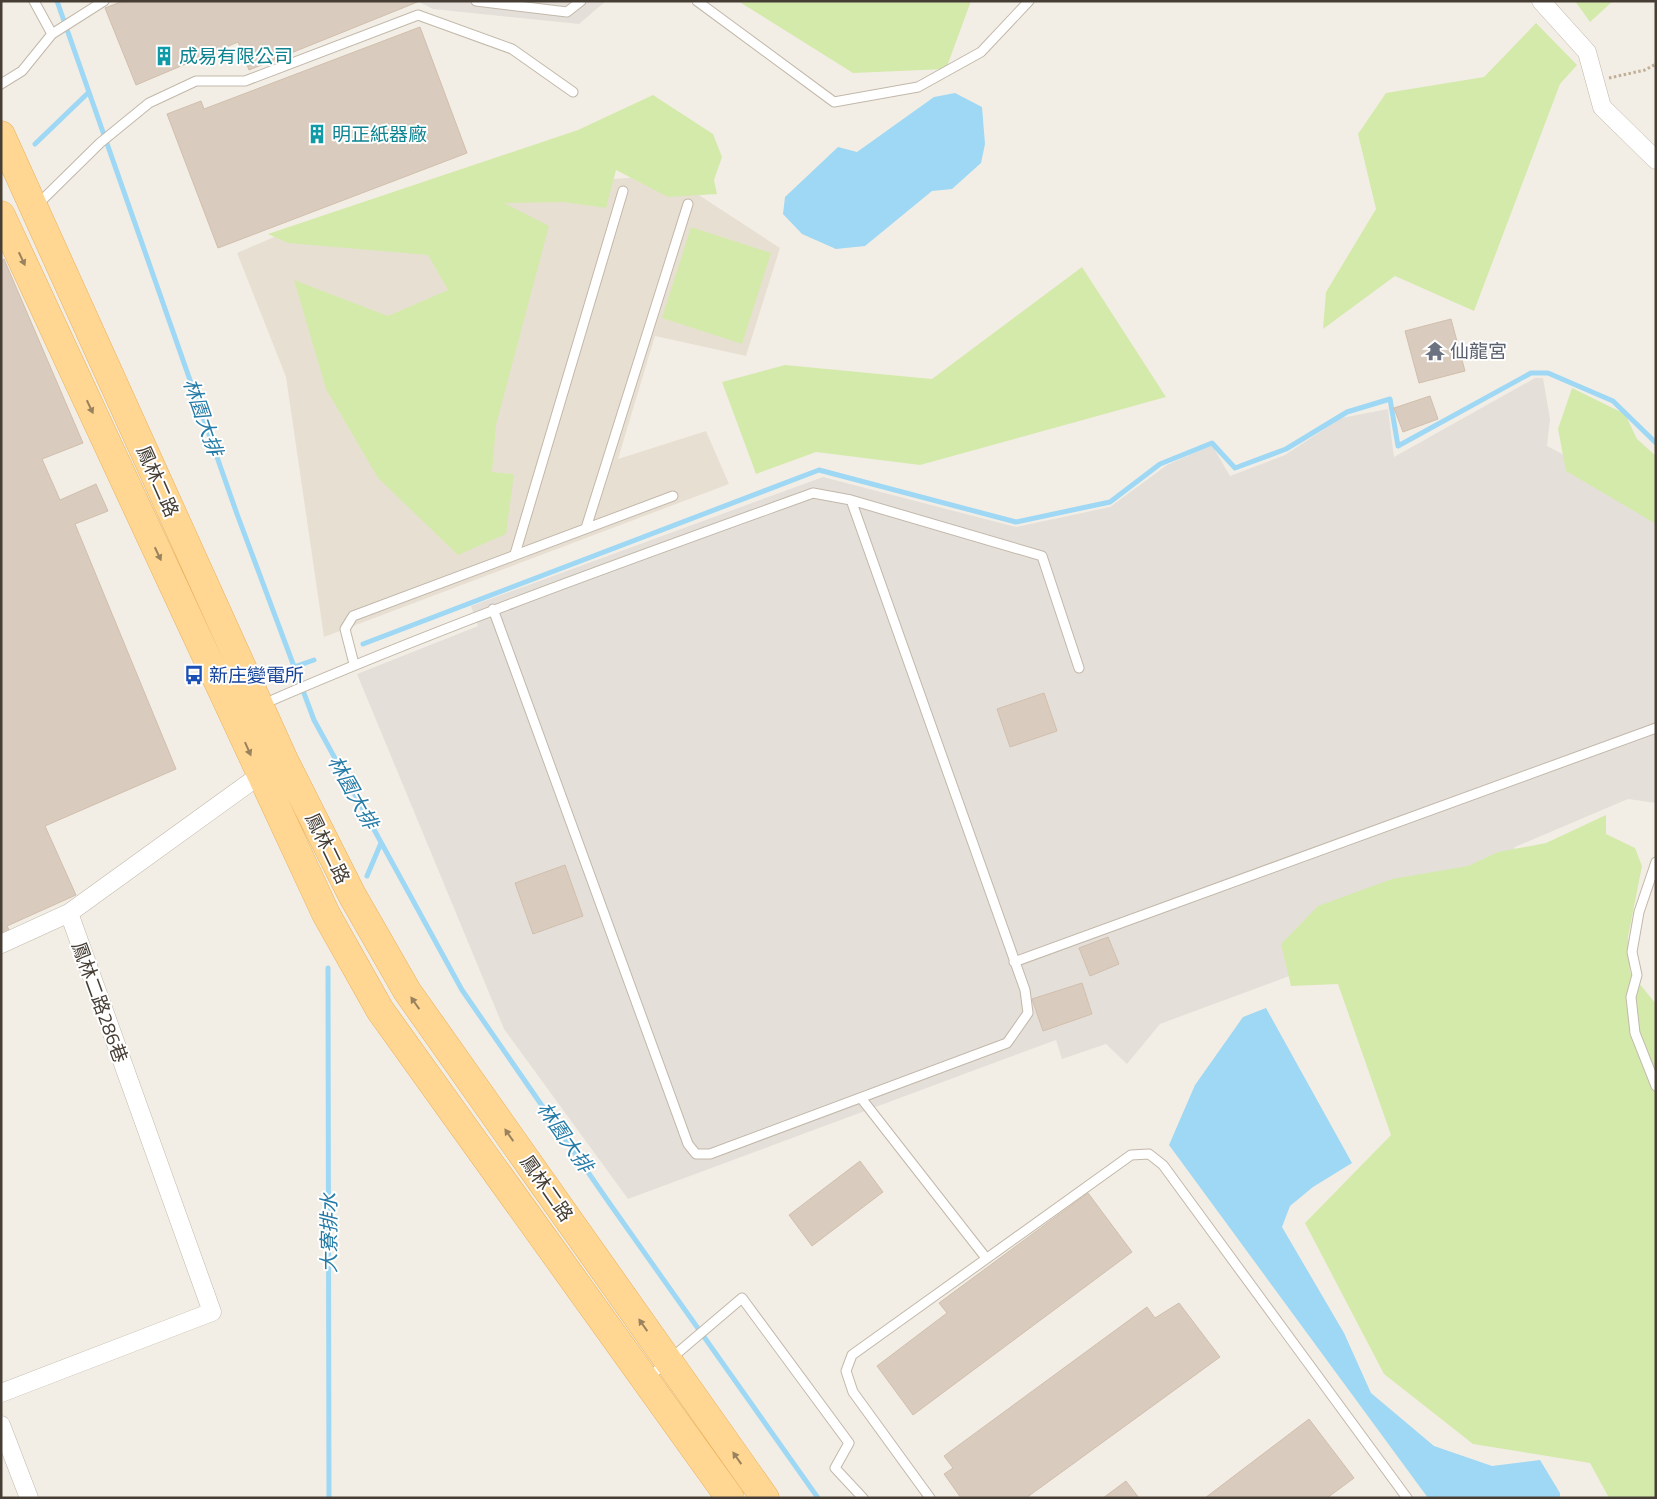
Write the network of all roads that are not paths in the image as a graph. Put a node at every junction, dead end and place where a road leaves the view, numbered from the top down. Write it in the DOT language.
graph roads {
  1 [pos="34,1"];
  2 [pos="476,1"];
  3 [pos="581,1"];
  4 [pos="697,1"];
  5 [pos="1029,1"];
  6 [pos="1542,1"];
  7 [pos="101,2"];
  8 [pos="52,34"];
  9 [pos="1,84"];
  10 [pos="573,92"];
  11 [pos="1,135"];
  12 [pos="1656,160"];
  13 [pos="623,190"];
  14 [pos="688,204"];
  15 [pos="34,208"];
  16 [pos="1,215"];
  17 [pos="673,496"];
  18 [pos="851,500"];
  19 [pos="586,528"];
  20 [pos="516,554"];
  21 [pos="493,609"];
  22 [pos="354,664"];
  23 [pos="1080,668"];
  24 [pos="252,709"];
  25 [pos="1656,728"];
  26 [pos="260,775"];
  27 [pos="1656,862"];
  28 [pos="69,913"];
  29 [pos="1,944"];
  30 [pos="1014,962"];
  31 [pos="1656,1086"];
  32 [pos="860,1098"];
  33 [pos="986,1258"];
  34 [pos="676,1354"];
  35 [pos="646,1380"];
  36 [pos="1,1393"];
  37 [pos="1,1425"];
  38 [pos="30,1498"];
  39 [pos="730,1498"];
  40 [pos="765,1498"];
  41 [pos="863,1498"];
  42 [pos="930,1498"];
  43 [pos="1407,1498"];
  1 -- 8 [label="lane"];
  2 -- 3 [label="lane"];
  4 -- 5 [label="lane"];
  6 -- 12 [label="street"];
  7 -- 8 [label="lane"];
  8 -- 9 [label="lane"];
  10 -- 15 [label="lane"];
  11 -- 15 [label="main road, 鳳林二路"];
  13 -- 20 [label="lane"];
  14 -- 19 [label="lane"];
  15 -- 24 [label="main road, 鳳林二路"];
  16 -- 24 [label="main road, 鳳林二路, one-way"];
  17 -- 19 [label="lane"];
  18 -- 21 [label="lane"];
  18 -- 23 [label="lane"];
  18 -- 30 [label="lane"];
  19 -- 20 [label="lane"];
  20 -- 22 [label="lane"];
  21 -- 22 [label="lane"];
  21 -- 32 [label="lane"];
  22 -- 24 [label="lane"];
  24 -- 26 [label="main road, 鳳林二路, one-way"];
  34 -- 24 [label="main road, 鳳林二路, one-way"];
  25 -- 30 [label="lane"];
  26 -- 28 [label="street"];
  26 -- 35 [label="main road, 鳳林二路"];
  27 -- 31 [label="lane"];
  28 -- 29 [label="street"];
  28 -- 36 [label="street, 鳳林二路286巷"];
  30 -- 32 [label="lane"];
  32 -- 33 [label="lane"];
  33 -- 42 [label="lane"];
  33 -- 43 [label="lane"];
  34 -- 35 [label="lane"];
  40 -- 34 [label="main road, 鳳林二路, one-way"];
  34 -- 41 [label="lane"];
  35 -- 39 [label="main road, 鳳林二路"];
  37 -- 38 [label="street"];
}
